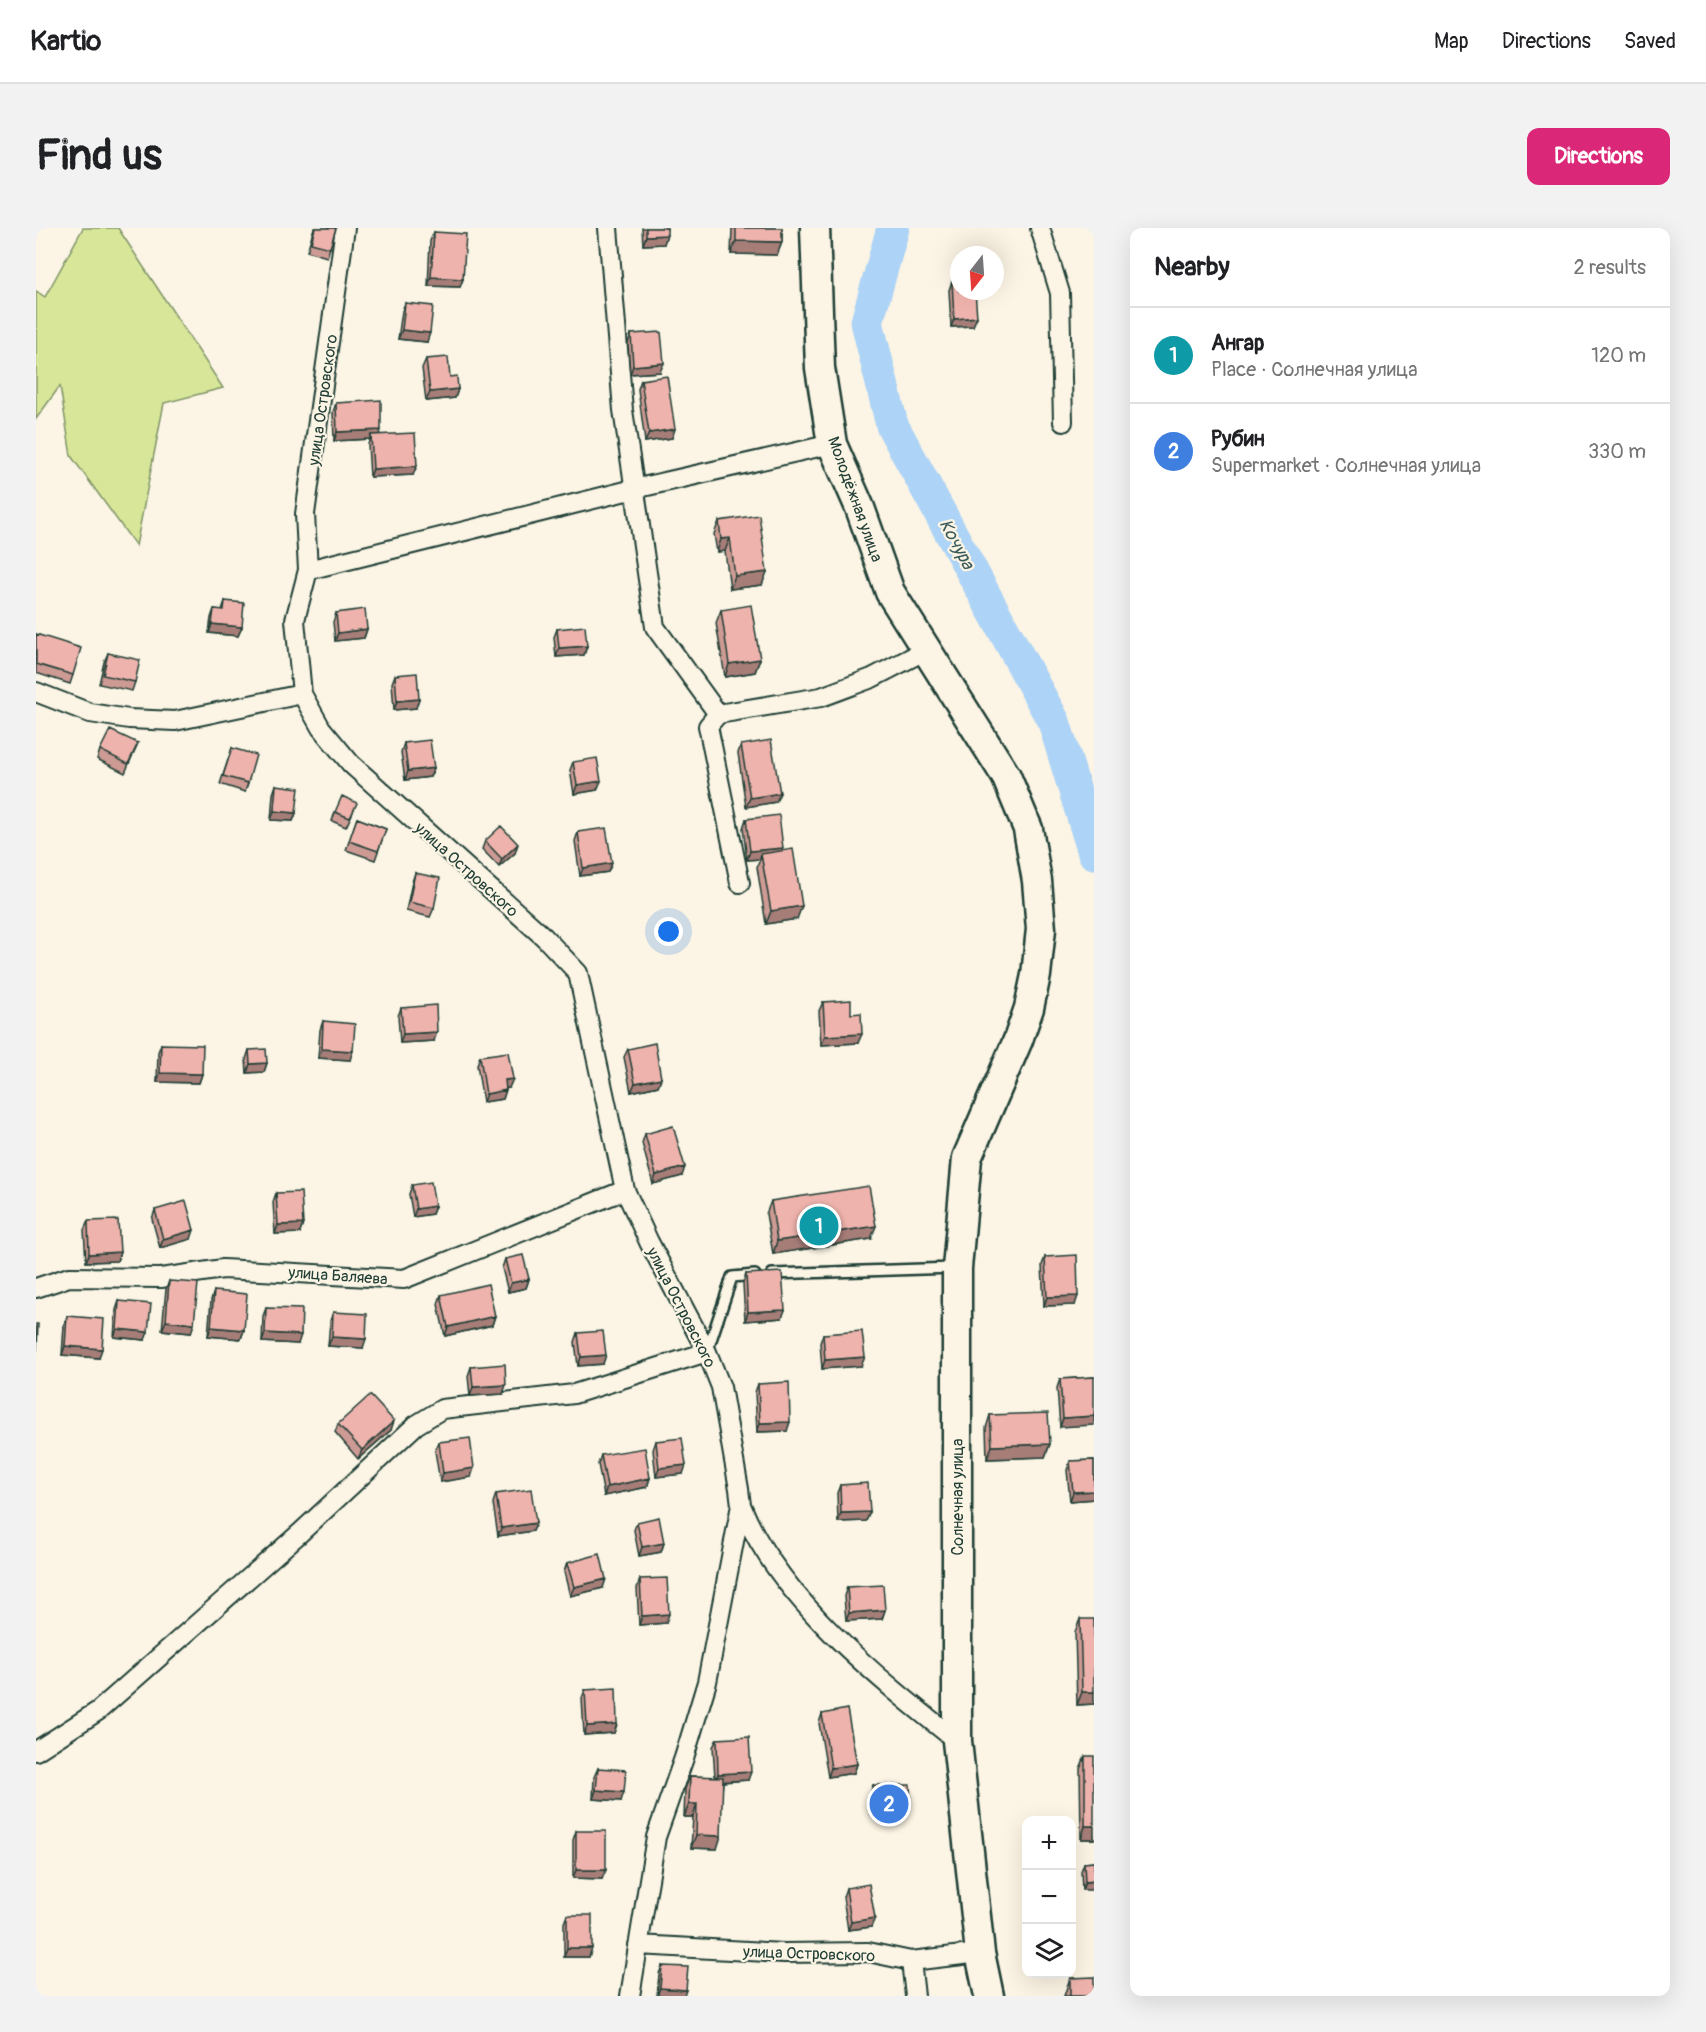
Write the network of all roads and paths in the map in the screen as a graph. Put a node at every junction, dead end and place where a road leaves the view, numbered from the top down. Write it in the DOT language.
graph roads {
  1 [pos="345,228"];
  2 [pos="608,228"];
  3 [pos="815,228"];
  4 [pos="1040,228"];
  5 [pos="1062,422"];
  6 [pos="832,444"];
  7 [pos="634,489"];
  8 [pos="308,570"];
  9 [pos="926,650"];
  10 [pos="36,692"];
  11 [pos="302,694"];
  12 [pos="718,714"];
  13 [pos="740,883"];
  14 [pos="1029,1008"];
  15 [pos="625,1190"];
  16 [pos="957,1268"];
  17 [pos="36,1288"];
  18 [pos="707,1352"];
  19 [pos="741,1505"];
  20 [pos="957,1741"];
  21 [pos="36,1751"];
  22 [pos="638,1945"];
  23 [pos="980,1953"];
  24 [pos="910,1961"];
  25 [pos="630,1996"];
  26 [pos="915,1996"];
  27 [pos="989,1996"];
  1 -- 8 [label="street, улица Островского"];
  2 -- 7 [label="street"];
  3 -- 6 [label="main road, Молодёжная улица"];
  4 -- 5 [label="street"];
  6 -- 7 [label="street"];
  6 -- 9 [label="main road, Молодёжная улица"];
  7 -- 8 [label="street"];
  7 -- 12 [label="street"];
  8 -- 11 [label="street, улица Островского"];
  9 -- 12 [label="street"];
  9 -- 14 [label="main road, Молодёжная улица"];
  10 -- 11 [label="street"];
  11 -- 15 [label="street, улица Островского"];
  12 -- 13 [label="street"];
  14 -- 16 [label="main road, Солнечная улица"];
  15 -- 17 [label="street, улица Баляева"];
  15 -- 18 [label="street, улица Островского"];
  16 -- 18 [label="lane"];
  16 -- 20 [label="main road, Солнечная улица"];
  18 -- 19 [label="street, улица Островского"];
  18 -- 21 [label="street"];
  19 -- 20 [label="street, улица Островского"];
  19 -- 22 [label="street, улица Островского"];
  20 -- 23 [label="main road, Солнечная улица"];
  22 -- 24 [label="street, улица Островского"];
  22 -- 25 [label="street, улица Островского"];
  23 -- 24 [label="street, улица Островского"];
  23 -- 27 [label="main road, Солнечная улица"];
  24 -- 26 [label="street"];
}
